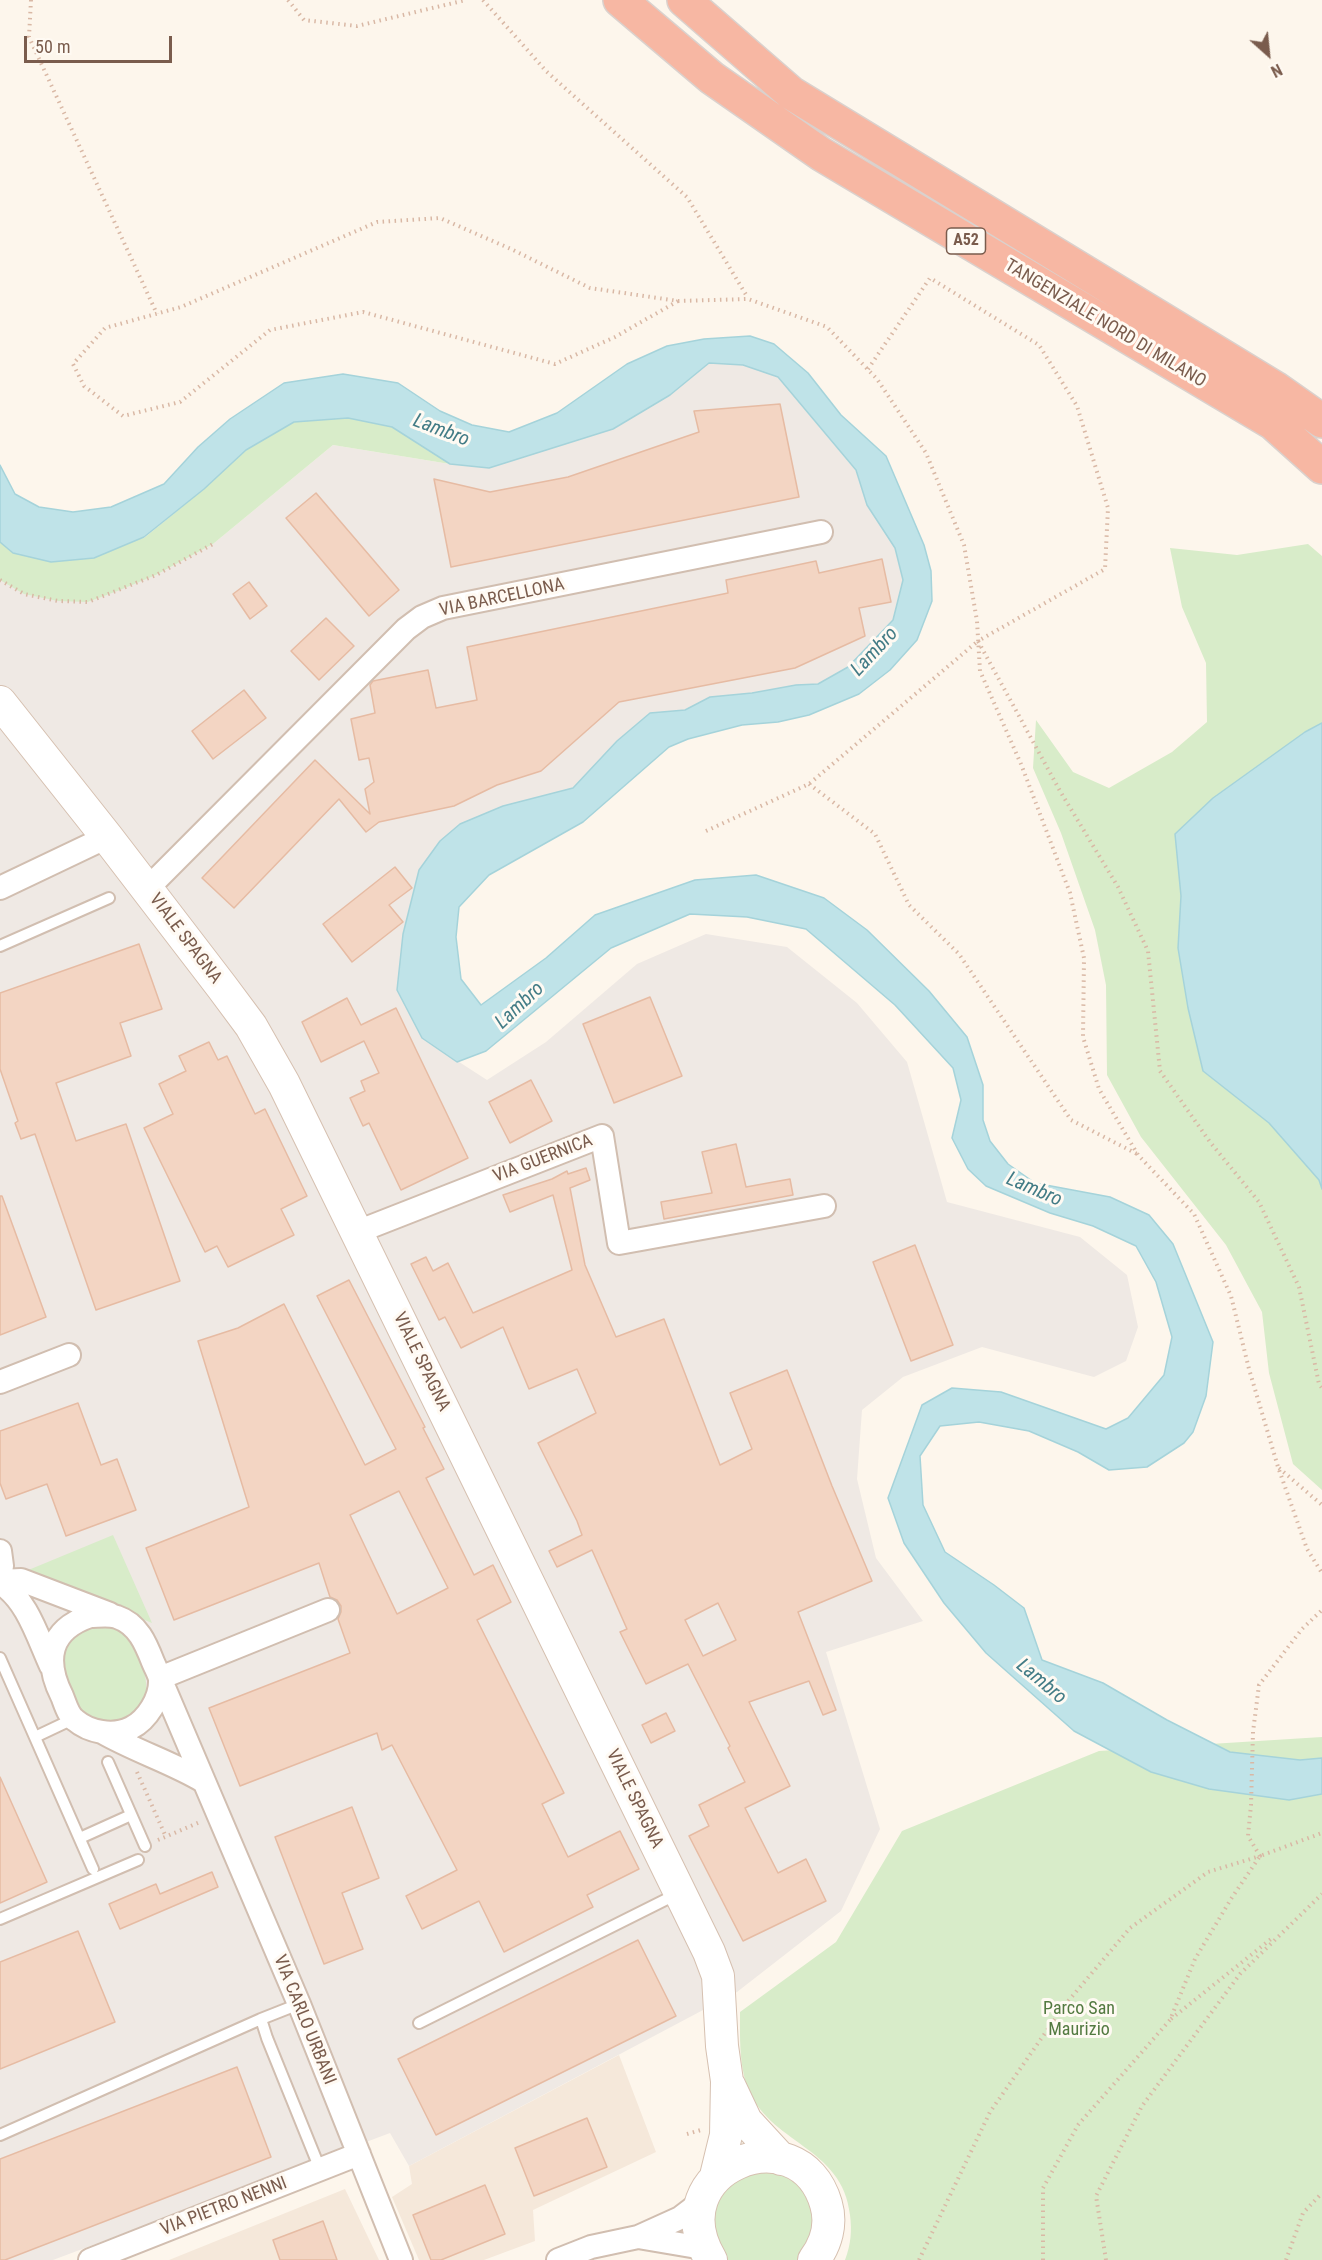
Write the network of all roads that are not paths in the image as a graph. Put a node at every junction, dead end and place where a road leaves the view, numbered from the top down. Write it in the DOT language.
graph roads {
  1 [pos="620,0"];
  2 [pos="684,0"];
  3 [pos="1322,421"];
  4 [pos="1322,467"];
  5 [pos="821,532"];
  6 [pos="0,702"];
  7 [pos="107,837"];
  8 [pos="0,888"];
  9 [pos="147,889"];
  10 [pos="109,898"];
  11 [pos="0,946"];
  12 [pos="824,1206"];
  13 [pos="357,1232"];
  14 [pos="69,1355"];
  15 [pos="0,1382"];
  16 [pos="0,1551"];
  17 [pos="0,1572"];
  18 [pos="0,1582"];
  19 [pos="328,1610"];
  20 [pos="117,1617"];
  21 [pos="0,1658"];
  22 [pos="51,1666"];
  23 [pos="160,1678"];
  24 [pos="73,1719"];
  25 [pos="102,1732"];
  26 [pos="35,1737"];
  27 [pos="108,1762"];
  28 [pos="203,1781"];
  29 [pos="131,1815"];
  30 [pos="80,1838"];
  31 [pos="145,1846"];
  32 [pos="138,1860"];
  33 [pos="93,1869"];
  34 [pos="680,1892"];
  35 [pos="0,1919"];
  36 [pos="299,2004"];
  37 [pos="261,2019"];
  38 [pos="419,2023"];
  39 [pos="727,2081"];
  40 [pos="0,2135"];
  41 [pos="359,2154"];
  42 [pos="782,2159"];
  43 [pos="321,2169"];
  44 [pos="708,2189"];
  45 [pos="638,2237"];
  46 [pos="707,2254"];
  47 [pos="90,2260"];
  48 [pos="400,2260"];
  49 [pos="558,2260"];
  50 [pos="814,2260"];
  1 -- 4 [label="highway, TANGENZIALE NORD DI MILANO / A52"];
  2 -- 3 [label="highway, TANGENZIALE NORD DI MILANO / A52"];
  5 -- 9 [label="street, VIA BARCELLONA"];
  6 -- 7 [label="street, VIALE SPAGNA"];
  7 -- 8 [label="street"];
  7 -- 9 [label="street, VIALE SPAGNA"];
  9 -- 13 [label="street, VIALE SPAGNA"];
  10 -- 11 [label="lane"];
  12 -- 13 [label="street, VIA GUERNICA"];
  13 -- 34 [label="street, VIALE SPAGNA"];
  14 -- 15 [label="street"];
  16 -- 17 [label="street"];
  18 -- 20 [label="street"];
  18 -- 22 [label="street"];
  19 -- 23 [label="street"];
  20 -- 22 [label="street"];
  20 -- 23 [label="street"];
  21 -- 26 [label="lane"];
  22 -- 24 [label="street"];
  23 -- 25 [label="street"];
  23 -- 28 [label="street, VIA CARLO URBANI"];
  24 -- 25 [label="street"];
  24 -- 26 [label="lane"];
  25 -- 28 [label="street"];
  26 -- 30 [label="lane"];
  27 -- 29 [label="lane"];
  28 -- 36 [label="street, VIA CARLO URBANI"];
  29 -- 30 [label="lane"];
  29 -- 31 [label="lane"];
  30 -- 33 [label="lane"];
  32 -- 35 [label="lane"];
  34 -- 38 [label="lane"];
  34 -- 39 [label="street, VIALE SPAGNA"];
  36 -- 37 [label="lane"];
  36 -- 41 [label="street, VIA CARLO URBANI"];
  37 -- 40 [label="lane"];
  37 -- 43 [label="lane"];
  39 -- 42 [label="street, VIALE SPAGNA"];
  39 -- 44 [label="street, VIALE SPAGNA"];
  41 -- 43 [label="street, VIA PIETRO NENNI"];
  41 -- 48 [label="street, VIA CARLO URBANI"];
  42 -- 44 [label="street"];
  42 -- 50 [label="street"];
  43 -- 47 [label="street, VIA PIETRO NENNI"];
  44 -- 45 [label="street"];
  44 -- 46 [label="street, VIALE SPAGNA"];
  45 -- 46 [label="street"];
  45 -- 49 [label="street"];
}
